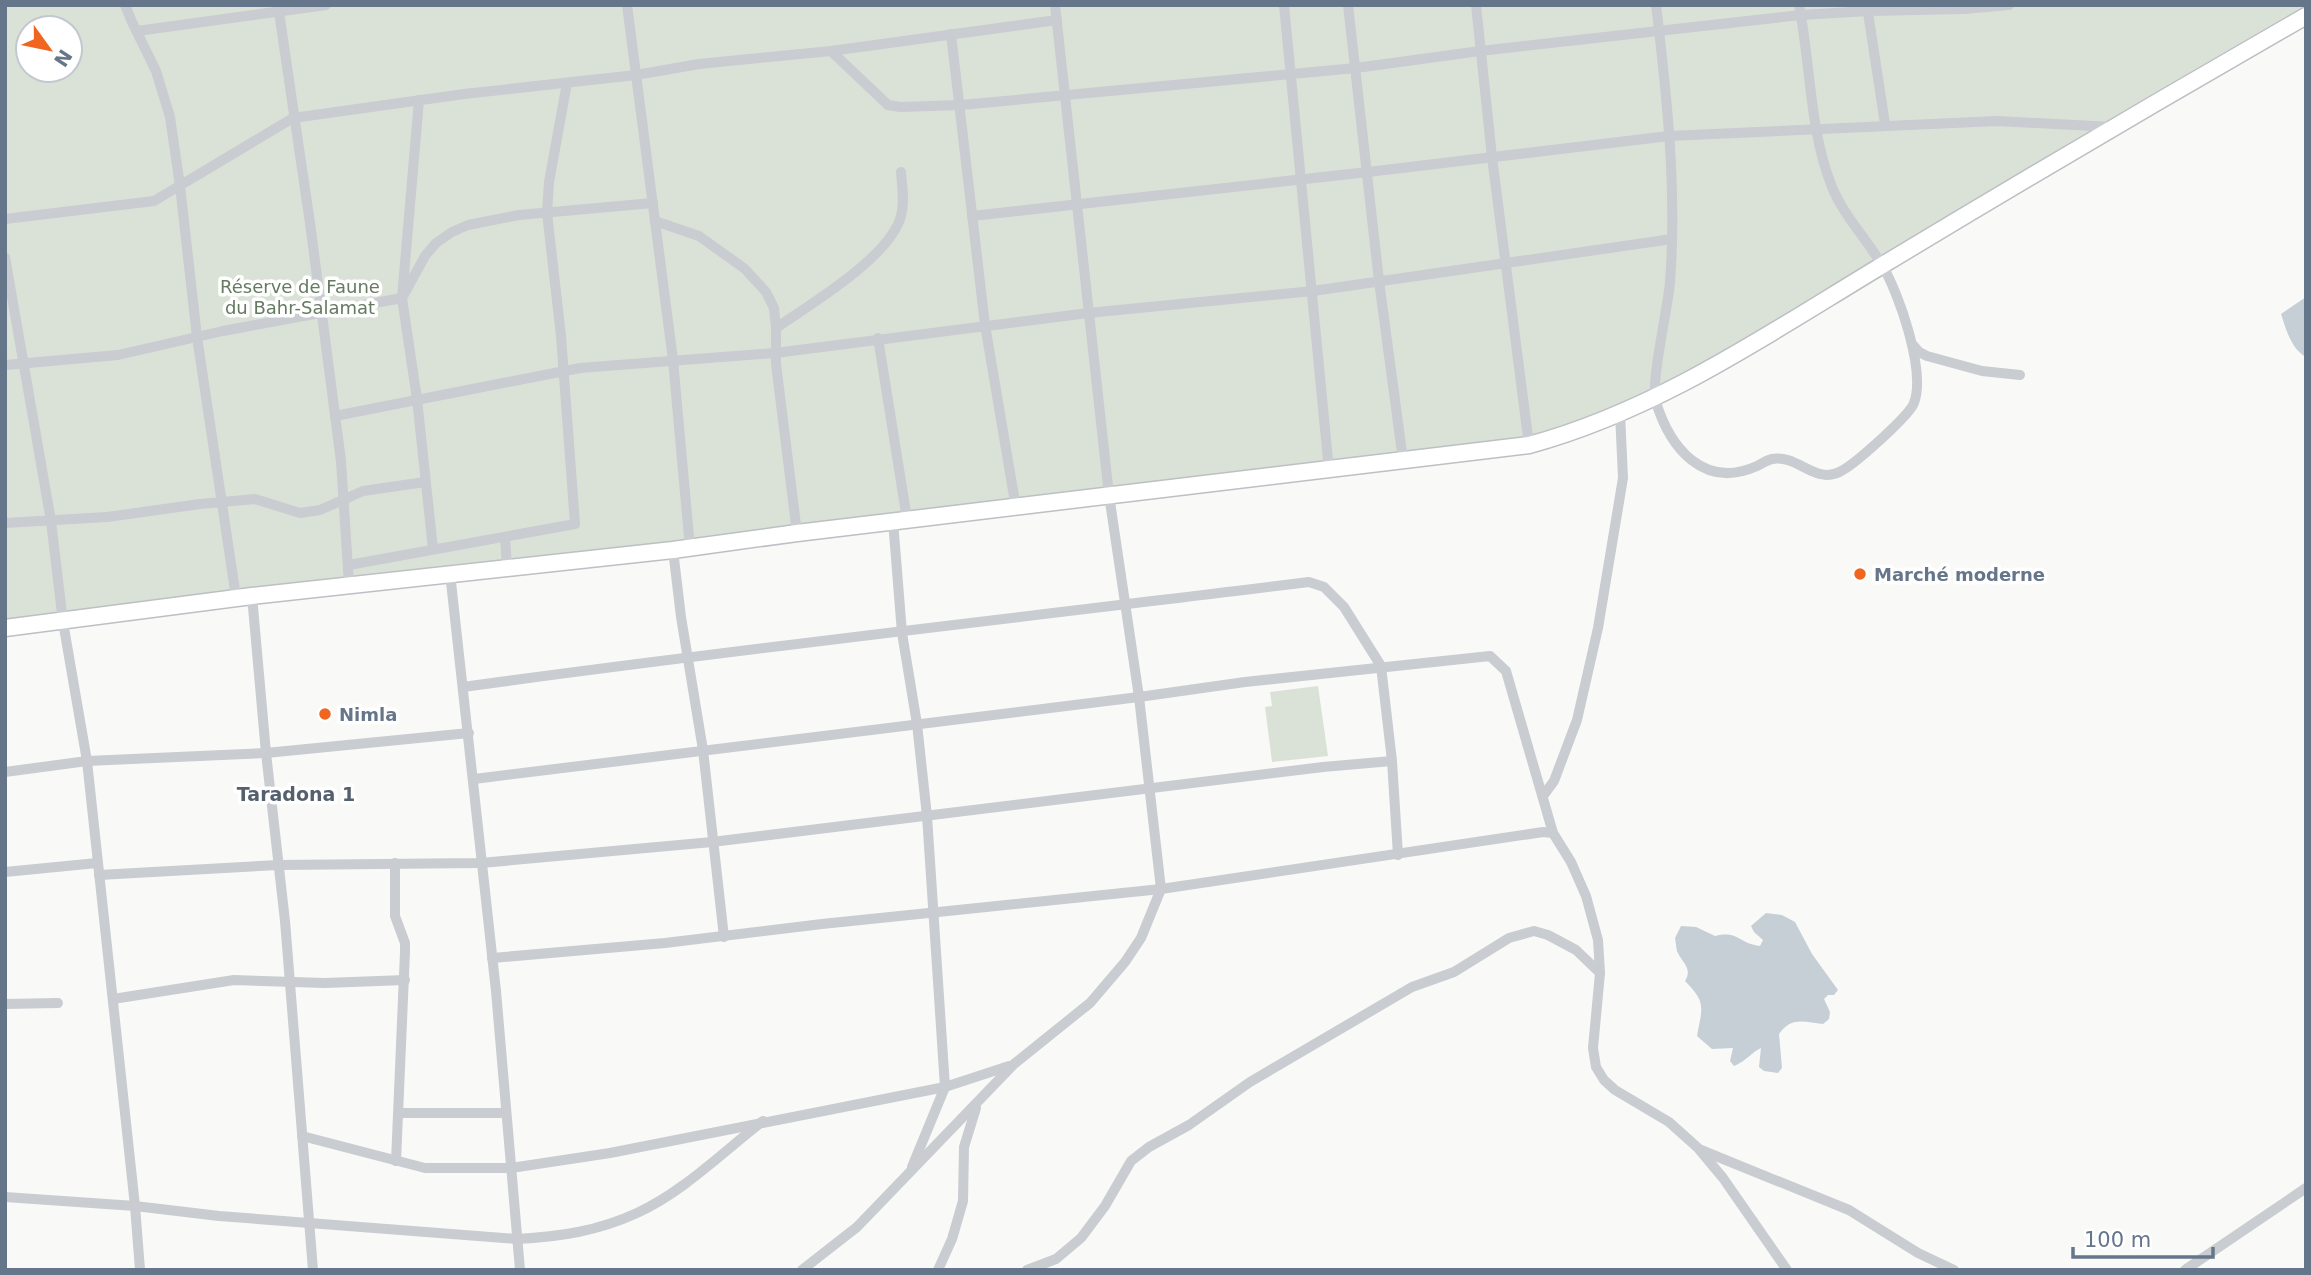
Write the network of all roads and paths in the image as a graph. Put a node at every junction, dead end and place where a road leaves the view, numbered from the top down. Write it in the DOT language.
graph roads {
  1 [pos="125,5"];
  2 [pos="326,5"];
  3 [pos="627,5"];
  4 [pos="1055,5"];
  5 [pos="1284,5"];
  6 [pos="1348,5"];
  7 [pos="1476,5"];
  8 [pos="1656,5"];
  9 [pos="2009,5"];
  10 [pos="1868,8"];
  11 [pos="1800,10"];
  12 [pos="279,12"];
  13 [pos="2306,16"];
  14 [pos="1057,20"];
  15 [pos="1659,30"];
  16 [pos="137,32"];
  17 [pos="951,34"];
  18 [pos="831,51"];
  19 [pos="1480,51"];
  20 [pos="1356,68"];
  21 [pos="1290,73"];
  22 [pos="636,75"];
  23 [pos="567,83"];
  24 [pos="1065,94"];
  25 [pos="419,100"];
  26 [pos="961,105"];
  27 [pos="293,118"];
  28 [pos="1885,124"];
  29 [pos="2112,127"];
  30 [pos="1816,129"];
  31 [pos="1669,136"];
  32 [pos="1492,157"];
  33 [pos="901,172"];
  34 [pos="1368,172"];
  35 [pos="1302,179"];
  36 [pos="180,186"];
  37 [pos="653,203"];
  38 [pos="1077,205"];
  39 [pos="547,213"];
  40 [pos="972,216"];
  41 [pos="5,219"];
  42 [pos="655,221"];
  43 [pos="1672,239"];
  44 [pos="5,257"];
  45 [pos="1505,264"];
  46 [pos="1882,265"];
  47 [pos="1379,281"];
  48 [pos="1313,291"];
  49 [pos="402,298"];
  50 [pos="321,313"];
  51 [pos="1088,313"];
  52 [pos="985,326"];
  53 [pos="776,328"];
  54 [pos="197,337"];
  55 [pos="878,338"];
  56 [pos="1913,345"];
  57 [pos="775,354"];
  58 [pos="673,360"];
  59 [pos="24,363"];
  60 [pos="5,365"];
  61 [pos="562,372"];
  62 [pos="2020,375"];
  63 [pos="417,398"];
  64 [pos="1654,399"];
  65 [pos="1620,413"];
  66 [pos="335,416"];
  67 [pos="1529,445"];
  68 [pos="1403,460"];
  69 [pos="1329,470"];
  70 [pos="425,482"];
  71 [pos="1109,495"];
  72 [pos="345,500"];
  73 [pos="222,501"];
  74 [pos="1016,508"];
  75 [pos="900,520"];
  76 [pos="51,522"];
  77 [pos="5,523"];
  78 [pos="797,533"];
  79 [pos="505,537"];
  80 [pos="691,548"];
  81 [pos="433,549"];
  82 [pos="673,550"];
  83 [pos="349,565"];
  84 [pos="508,567"];
  85 [pos="450,573"];
  86 [pos="349,584"];
  87 [pos="244,596"];
  88 [pos="1126,605"];
  89 [pos="63,622"];
  90 [pos="5,628"];
  91 [pos="902,633"];
  92 [pos="687,656"];
  93 [pos="1381,666"];
  94 [pos="463,687"];
  95 [pos="1139,697"];
  96 [pos="917,724"];
  97 [pos="469,733"];
  98 [pos="703,750"];
  99 [pos="266,753"];
  100 [pos="87,761"];
  101 [pos="1392,761"];
  102 [pos="5,772"];
  103 [pos="474,779"];
  104 [pos="1150,788"];
  105 [pos="1543,796"];
  106 [pos="927,816"];
  107 [pos="1553,833"];
  108 [pos="712,842"];
  109 [pos="1398,855"];
  110 [pos="395,863"];
  111 [pos="481,863"];
  112 [pos="278,865"];
  113 [pos="98,869"];
  114 [pos="5,873"];
  115 [pos="1161,889"];
  116 [pos="935,912"];
  117 [pos="724,937"];
  118 [pos="492,958"];
  119 [pos="1600,973"];
  120 [pos="405,980"];
  121 [pos="288,982"];
  122 [pos="113,999"];
  123 [pos="58,1003"];
  124 [pos="5,1004"];
  125 [pos="1014,1064"];
  126 [pos="945,1087"];
  127 [pos="976,1105"];
  128 [pos="399,1113"];
  129 [pos="505,1113"];
  130 [pos="763,1121"];
  131 [pos="302,1136"];
  132 [pos="1698,1148"];
  133 [pos="396,1161"];
  134 [pos="511,1168"];
  135 [pos="909,1174"];
  136 [pos="2306,1188"];
  137 [pos="5,1197"];
  138 [pos="135,1206"];
  139 [pos="310,1224"];
  140 [pos="517,1239"];
  141 [pos="139,1270"];
  142 [pos="313,1270"];
  143 [pos="520,1270"];
  144 [pos="802,1270"];
  145 [pos="939,1270"];
  146 [pos="1027,1270"];
  147 [pos="1787,1270"];
  148 [pos="1954,1270"];
  149 [pos="2185,1270"];
  1 -- 16 [label="street"];
  2 -- 12 [label="street"];
  3 -- 22 [label="street"];
  4 -- 14 [label="street"];
  5 -- 21 [label="street"];
  6 -- 20 [label="street"];
  7 -- 19 [label="street"];
  8 -- 15 [label="street"];
  9 -- 10 [label="street"];
  10 -- 11 [label="street"];
  10 -- 28 [label="street"];
  11 -- 15 [label="street"];
  11 -- 30 [label="street"];
  12 -- 16 [label="street"];
  12 -- 27 [label="street"];
  13 -- 29 [label="main road"];
  14 -- 17 [label="street"];
  14 -- 24 [label="street"];
  15 -- 19 [label="street"];
  15 -- 31 [label="street"];
  16 -- 36 [label="street"];
  17 -- 18 [label="street"];
  17 -- 26 [label="street"];
  18 -- 22 [label="street"];
  18 -- 26 [label="street"];
  19 -- 20 [label="street"];
  19 -- 32 [label="street"];
  20 -- 21 [label="street"];
  20 -- 34 [label="street"];
  21 -- 24 [label="street"];
  21 -- 35 [label="street"];
  22 -- 23 [label="street"];
  22 -- 37 [label="street"];
  23 -- 25 [label="street"];
  23 -- 39 [label="street"];
  24 -- 26 [label="street"];
  24 -- 38 [label="street"];
  25 -- 27 [label="street"];
  25 -- 49 [label="street"];
  26 -- 40 [label="street"];
  27 -- 36 [label="street"];
  27 -- 50 [label="street"];
  28 -- 29 [label="street"];
  28 -- 30 [label="street"];
  29 -- 46 [label="main road"];
  30 -- 31 [label="street"];
  30 -- 46 [label="street"];
  31 -- 32 [label="street"];
  31 -- 43 [label="street"];
  32 -- 34 [label="street"];
  32 -- 45 [label="street"];
  33 -- 53 [label="street"];
  34 -- 35 [label="street"];
  34 -- 47 [label="street"];
  35 -- 38 [label="street"];
  35 -- 48 [label="street"];
  36 -- 41 [label="street"];
  36 -- 54 [label="street"];
  37 -- 39 [label="street"];
  37 -- 42 [label="street"];
  38 -- 40 [label="street"];
  38 -- 51 [label="street"];
  39 -- 49 [label="street"];
  39 -- 61 [label="street"];
  40 -- 52 [label="street"];
  42 -- 53 [label="street"];
  42 -- 58 [label="street"];
  43 -- 45 [label="street"];
  43 -- 64 [label="street"];
  44 -- 59 [label="street"];
  45 -- 47 [label="street"];
  45 -- 67 [label="street"];
  46 -- 56 [label="street"];
  46 -- 64 [label="main road"];
  47 -- 48 [label="street"];
  47 -- 68 [label="street"];
  48 -- 51 [label="street"];
  48 -- 69 [label="street"];
  49 -- 50 [label="street"];
  49 -- 63 [label="street"];
  50 -- 54 [label="street"];
  50 -- 66 [label="street"];
  51 -- 52 [label="street"];
  51 -- 71 [label="street"];
  52 -- 55 [label="street"];
  52 -- 74 [label="street"];
  53 -- 57 [label="street"];
  54 -- 59 [label="street"];
  54 -- 73 [label="street"];
  55 -- 57 [label="street"];
  55 -- 75 [label="street"];
  56 -- 62 [label="street"];
  56 -- 64 [label="street"];
  57 -- 58 [label="street"];
  57 -- 78 [label="street"];
  58 -- 61 [label="street"];
  58 -- 80 [label="street"];
  59 -- 60 [label="street"];
  59 -- 76 [label="street"];
  61 -- 63 [label="street"];
  61 -- 79 [label="street"];
  63 -- 66 [label="street"];
  63 -- 70 [label="street"];
  64 -- 65 [label="main road"];
  65 -- 67 [label="main road"];
  65 -- 105 [label="street"];
  66 -- 72 [label="street"];
  67 -- 68 [label="main road"];
  68 -- 69 [label="main road"];
  69 -- 71 [label="main road"];
  70 -- 72 [label="street"];
  70 -- 81 [label="street"];
  71 -- 74 [label="main road"];
  71 -- 88 [label="street"];
  72 -- 73 [label="street"];
  72 -- 83 [label="street"];
  73 -- 76 [label="street"];
  73 -- 87 [label="street"];
  74 -- 75 [label="main road"];
  75 -- 78 [label="main road"];
  75 -- 91 [label="street"];
  76 -- 77 [label="street"];
  76 -- 89 [label="street"];
  78 -- 80 [label="main road"];
  79 -- 81 [label="street"];
  79 -- 84 [label="street"];
  80 -- 82 [label="main road"];
  81 -- 83 [label="street"];
  82 -- 84 [label="main road"];
  82 -- 92 [label="street"];
  83 -- 86 [label="street"];
  84 -- 85 [label="main road"];
  85 -- 86 [label="main road"];
  85 -- 94 [label="street"];
  86 -- 87 [label="main road"];
  87 -- 89 [label="main road"];
  87 -- 99 [label="street"];
  88 -- 91 [label="street"];
  88 -- 93 [label="street"];
  88 -- 95 [label="street"];
  89 -- 90 [label="main road"];
  89 -- 100 [label="street"];
  91 -- 92 [label="street"];
  91 -- 96 [label="street"];
  92 -- 94 [label="street"];
  92 -- 98 [label="street"];
  93 -- 95 [label="street"];
  93 -- 101 [label="street"];
  93 -- 105 [label="street"];
  94 -- 97 [label="street"];
  95 -- 96 [label="street"];
  95 -- 104 [label="street"];
  96 -- 98 [label="street"];
  96 -- 106 [label="street"];
  97 -- 99 [label="street"];
  97 -- 103 [label="street"];
  98 -- 103 [label="street"];
  98 -- 108 [label="street"];
  99 -- 100 [label="street"];
  99 -- 112 [label="street"];
  100 -- 102 [label="street"];
  100 -- 113 [label="street"];
  101 -- 104 [label="street"];
  101 -- 109 [label="street"];
  103 -- 111 [label="street"];
  104 -- 106 [label="street"];
  104 -- 115 [label="street"];
  105 -- 107 [label="street"];
  106 -- 108 [label="street"];
  106 -- 116 [label="street"];
  107 -- 109 [label="street"];
  107 -- 119 [label="street"];
  108 -- 111 [label="street"];
  108 -- 117 [label="street"];
  109 -- 115 [label="street"];
  110 -- 111 [label="street"];
  110 -- 112 [label="street"];
  110 -- 120 [label="street"];
  111 -- 118 [label="street"];
  112 -- 113 [label="street"];
  112 -- 121 [label="street"];
  113 -- 114 [label="street"];
  113 -- 122 [label="street"];
  115 -- 116 [label="street"];
  115 -- 125 [label="street"];
  116 -- 117 [label="street"];
  116 -- 126 [label="street"];
  117 -- 118 [label="street"];
  118 -- 129 [label="street"];
  119 -- 132 [label="street"];
  119 -- 146 [label="street"];
  120 -- 121 [label="street"];
  120 -- 128 [label="street"];
  121 -- 122 [label="street"];
  121 -- 131 [label="street"];
  122 -- 138 [label="street"];
  123 -- 124 [label="street"];
  125 -- 126 [label="street"];
  125 -- 127 [label="street"];
  126 -- 130 [label="street"];
  126 -- 135 [label="street"];
  127 -- 135 [label="street"];
  127 -- 145 [label="street"];
  128 -- 129 [label="street"];
  128 -- 133 [label="street"];
  129 -- 134 [label="street"];
  130 -- 134 [label="street"];
  130 -- 140 [label="street"];
  131 -- 133 [label="street"];
  131 -- 139 [label="street"];
  132 -- 147 [label="street"];
  132 -- 148 [label="street"];
  133 -- 134 [label="street"];
  134 -- 140 [label="street"];
  135 -- 144 [label="street"];
  136 -- 149 [label="street"];
  137 -- 138 [label="street"];
  138 -- 139 [label="street"];
  138 -- 141 [label="street"];
  139 -- 140 [label="street"];
  139 -- 142 [label="street"];
  140 -- 143 [label="street"];
}
